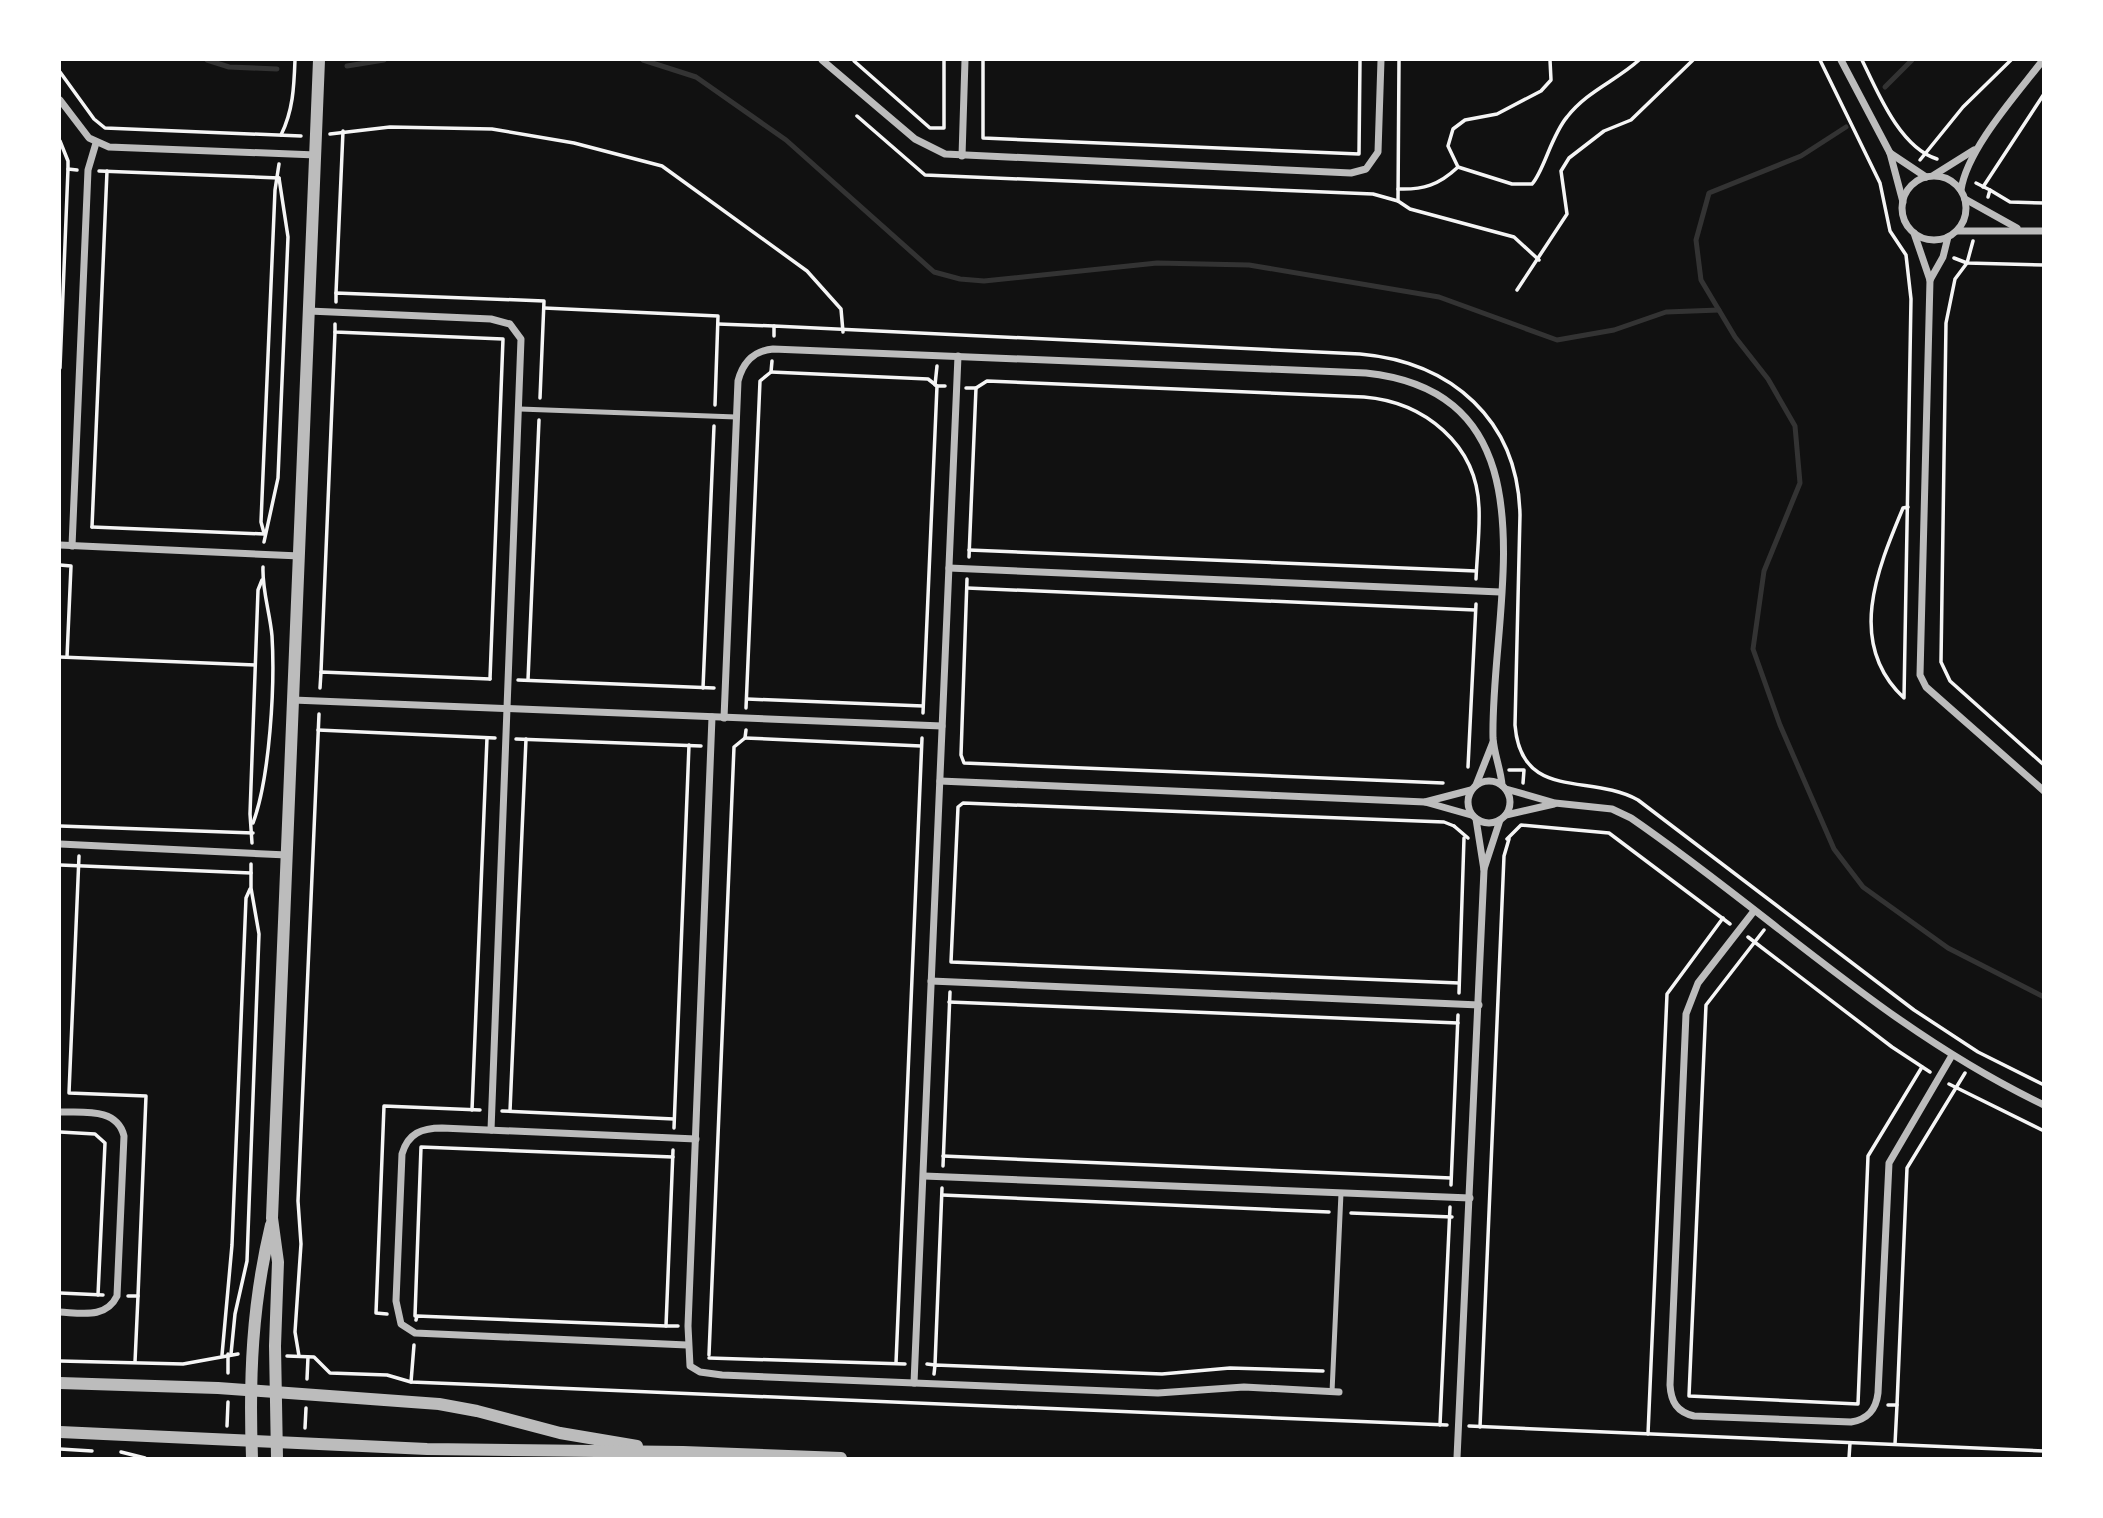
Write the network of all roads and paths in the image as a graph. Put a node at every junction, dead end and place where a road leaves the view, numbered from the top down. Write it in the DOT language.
graph roads {
  1 [pos="295,60"];
  2 [pos="319,60"];
  3 [pos="822,60"];
  4 [pos="944,60"];
  5 [pos="964,60"];
  6 [pos="983,60"];
  7 [pos="1360,60"];
  8 [pos="1381,60"];
  9 [pos="1399,60"];
  10 [pos="1550,60"];
  11 [pos="1639,60"];
  12 [pos="1693,60"];
  13 [pos="1819,60"];
  14 [pos="1841,60"];
  15 [pos="2011,60"];
  16 [pos="2043,60"];
  17 [pos="854,61"];
  18 [pos="60,72"];
  19 [pos="2043,94"];
  20 [pos="60,100"];
  21 [pos="857,116"];
  22 [pos="343,131"];
  23 [pos="280,136"];
  24 [pos="317,136"];
  25 [pos="60,141"];
  26 [pos="96,143"];
  27 [pos="1975,149"];
  28 [pos="1891,153"];
  29 [pos="1926,154"];
  30 [pos="316,155"];
  31 [pos="962,156"];
  32 [pos="1458,167"];
  33 [pos="68,169"];
  34 [pos="88,170"];
  35 [pos="107,171"];
  36 [pos="1930,176"];
  37 [pos="279,178"];
  38 [pos="1983,187"];
  39 [pos="1398,189"];
  40 [pos="1961,190"];
  41 [pos="1990,190"];
  42 [pos="1965,199"];
  43 [pos="1398,201"];
  44 [pos="1902,202"];
  45 [pos="2043,203"];
  46 [pos="2019,229"];
  47 [pos="1957,231"];
  48 [pos="2043,231"];
  49 [pos="1914,233"];
  50 [pos="1948,237"];
  51 [pos="1906,255"];
  52 [pos="1921,256"];
  53 [pos="1943,257"];
  54 [pos="1539,260"];
  55 [pos="1930,280"];
  56 [pos="1517,290"];
  57 [pos="336,293"];
  58 [pos="374,295"];
  59 [pos="544,308"];
  60 [pos="309,311"];
  61 [pos="335,312"];
  62 [pos="718,324"];
  63 [pos="774,326"];
  64 [pos="335,332"];
  65 [pos="843,332"];
  66 [pos="774,349"];
  67 [pos="958,356"];
  68 [pos="60,368"];
  69 [pos="771,372"];
  70 [pos="937,386"];
  71 [pos="957,387"];
  72 [pos="976,388"];
  73 [pos="520,409"];
  74 [pos="539,409"];
  75 [pos="714,416"];
  76 [pos="736,417"];
  77 [pos="1908,507"];
  78 [pos="74,526"];
  79 [pos="92,527"];
  80 [pos="264,534"];
  81 [pos="60,545"];
  82 [pos="72,546"];
  83 [pos="969,550"];
  84 [pos="301,556"];
  85 [pos="60,565"];
  86 [pos="949,568"];
  87 [pos="968,569"];
  88 [pos="1476,571"];
  89 [pos="967,588"];
  90 [pos="1476,591"];
  91 [pos="1500,592"];
  92 [pos="1475,610"];
  93 [pos="60,657"];
  94 [pos="67,657"];
  95 [pos="255,665"];
  96 [pos="321,672"];
  97 [pos="490,679"];
  98 [pos="509,680"];
  99 [pos="528,680"];
  100 [pos="703,688"];
  101 [pos="725,689"];
  102 [pos="747,690"];
  103 [pos="747,699"];
  104 [pos="293,700"];
  105 [pos="320,702"];
  106 [pos="923,706"];
  107 [pos="508,709"];
  108 [pos="712,718"];
  109 [pos="724,718"];
  110 [pos="746,718"];
  111 [pos="923,726"];
  112 [pos="942,726"];
  113 [pos="318,730"];
  114 [pos="487,737"];
  115 [pos="507,738"];
  116 [pos="745,738"];
  117 [pos="526,739"];
  118 [pos="1493,741"];
  119 [pos="689,745"];
  120 [pos="922,746"];
  121 [pos="712,747"];
  122 [pos="734,747"];
  123 [pos="2043,765"];
  124 [pos="1530,766"];
  125 [pos="1483,768"];
  126 [pos="1500,769"];
  127 [pos="1524,770"];
  128 [pos="940,781"];
  129 [pos="1504,787"];
  130 [pos="1473,788"];
  131 [pos="2043,791"];
  132 [pos="1522,794"];
  133 [pos="1454,795"];
  134 [pos="1425,802"];
  135 [pos="1555,803"];
  136 [pos="1454,811"];
  137 [pos="1521,812"];
  138 [pos="1474,817"];
  139 [pos="1503,818"];
  140 [pos="1521,825"];
  141 [pos="60,826"];
  142 [pos="1454,826"];
  143 [pos="253,833"];
  144 [pos="1477,837"];
  145 [pos="1464,838"];
  146 [pos="1495,838"];
  147 [pos="1509,839"];
  148 [pos="60,845"];
  149 [pos="288,855"];
  150 [pos="60,865"];
  151 [pos="1484,870"];
  152 [pos="251,873"];
  153 [pos="1780,909"];
  154 [pos="1754,911"];
  155 [pos="1723,918"];
  156 [pos="1769,922"];
  157 [pos="1739,931"];
  158 [pos="1754,942"];
  159 [pos="951,962"];
  160 [pos="931,981"];
  161 [pos="951,982"];
  162 [pos="1459,984"];
  163 [pos="949,1002"];
  164 [pos="1459,1004"];
  165 [pos="1479,1005"];
  166 [pos="1458,1023"];
  167 [pos="1978,1052"];
  168 [pos="1951,1057"];
  169 [pos="1969,1066"];
  170 [pos="1922,1067"];
  171 [pos="1939,1078"];
  172 [pos="2043,1085"];
  173 [pos="1956,1088"];
  174 [pos="60,1093"];
  175 [pos="69,1093"];
  176 [pos="2043,1105"];
  177 [pos="472,1110"];
  178 [pos="492,1111"];
  179 [pos="510,1111"];
  180 [pos="60,1112"];
  181 [pos="674,1119"];
  182 [pos="491,1130"];
  183 [pos="2043,1131"];
  184 [pos="60,1132"];
  185 [pos="673,1138"];
  186 [pos="696,1139"];
  187 [pos="943,1156"];
  188 [pos="673,1157"];
  189 [pos="924,1175"];
  190 [pos="942,1176"];
  191 [pos="1451,1178"];
  192 [pos="1341,1193"];
  193 [pos="942,1195"];
  194 [pos="1450,1198"];
  195 [pos="1470,1198"];
  196 [pos="1340,1213"];
  197 [pos="1450,1217"];
  198 [pos="272,1218"];
  199 [pos="1469,1218"];
  200 [pos="1489,1219"];
  201 [pos="99,1295"];
  202 [pos="138,1296"];
  203 [pos="60,1312"];
  204 [pos="397,1314"];
  205 [pos="688,1326"];
  206 [pos="710,1328"];
  207 [pos="687,1345"];
  208 [pos="227,1354"];
  209 [pos="250,1354"];
  210 [pos="275,1355"];
  211 [pos="709,1355"];
  212 [pos="299,1356"];
  213 [pos="60,1361"];
  214 [pos="135,1362"];
  215 [pos="896,1363"];
  216 [pos="915,1364"];
  217 [pos="934,1364"];
  218 [pos="1334,1372"];
  219 [pos="708,1374"];
  220 [pos="60,1383"];
  221 [pos="915,1383"];
  222 [pos="934,1384"];
  223 [pos="229,1389"];
  224 [pos="250,1390"];
  225 [pos="1336,1392"];
  226 [pos="276,1393"];
  227 [pos="706,1395"];
  228 [pos="933,1404"];
  229 [pos="1858,1404"];
  230 [pos="1876,1405"];
  231 [pos="1897,1405"];
  232 [pos="1440,1425"];
  233 [pos="1460,1426"];
  234 [pos="1480,1427"];
  235 [pos="60,1432"];
  236 [pos="1648,1434"];
  237 [pos="226,1439"];
  238 [pos="251,1441"];
  239 [pos="277,1443"];
  240 [pos="1850,1443"];
  241 [pos="1895,1445"];
  242 [pos="60,1449"];
  243 [pos="98,1451"];
  244 [pos="111,1451"];
  245 [pos="2043,1451"];
  246 [pos="683,1452"];
  247 [pos="145,1458"];
  248 [pos="252,1458"];
  249 [pos="277,1458"];
  250 [pos="841,1458"];
  251 [pos="1457,1458"];
  252 [pos="1849,1458"];
  1 -- 23 [label="path"];
  2 -- 24 [label="street"];
  3 -- 31 [label="street"];
  4 -- 17 [label="path"];
  5 -- 31 [label="street"];
  6 -- 7 [label="path"];
  8 -- 31 [label="street"];
  9 -- 39 [label="path"];
  10 -- 32 [label="path"];
  11 -- 32 [label="path"];
  12 -- 54 [label="path"];
  13 -- 51 [label="path"];
  14 -- 28 [label="street"];
  15 -- 29 [label="path"];
  16 -- 27 [label="street"];
  18 -- 23 [label="path"];
  19 -- 38 [label="path"];
  20 -- 26 [label="street"];
  21 -- 43 [label="path"];
  22 -- 24 [label="path"];
  22 -- 57 [label="path"];
  22 -- 65 [label="path"];
  23 -- 24 [label="path"];
  24 -- 30 [label="street"];
  25 -- 33 [label="path"];
  26 -- 30 [label="street"];
  26 -- 34 [label="street"];
  27 -- 36 [label="street"];
  27 -- 40 [label="street"];
  28 -- 36 [label="street"];
  28 -- 44 [label="street"];
  30 -- 60 [label="street"];
  32 -- 39 [label="path"];
  33 -- 34 [label="path"];
  33 -- 68 [label="path"];
  34 -- 35 [label="path"];
  34 -- 78 [label="street"];
  35 -- 37 [label="path"];
  35 -- 79 [label="path"];
  36 -- 40 [label="street"];
  36 -- 44 [label="street"];
  37 -- 80 [label="path"];
  37 -- 80 [label="path"];
  39 -- 43 [label="path"];
  40 -- 42 [label="street"];
  41 -- 45 [label="path"];
  42 -- 46 [label="street"];
  42 -- 47 [label="street"];
  43 -- 54 [label="path"];
  44 -- 49 [label="street"];
  46 -- 47 [label="street"];
  46 -- 48 [label="street"];
  47 -- 50 [label="street"];
  49 -- 50 [label="street"];
  49 -- 52 [label="street"];
  50 -- 53 [label="street"];
  51 -- 52 [label="path"];
  51 -- 77 [label="path"];
  52 -- 55 [label="street"];
  53 -- 55 [label="street"];
  53 -- 123 [label="path"];
  54 -- 56 [label="path"];
  55 -- 131 [label="street"];
  57 -- 58 [label="path"];
  57 -- 61 [label="path"];
  59 -- 62 [label="path"];
  60 -- 61 [label="street"];
  60 -- 84 [label="street"];
  61 -- 64 [label="path"];
  61 -- 73 [label="street"];
  62 -- 63 [label="path"];
  62 -- 75 [label="path"];
  63 -- 65 [label="path"];
  63 -- 66 [label="path"];
  64 -- 96 [label="path"];
  64 -- 97 [label="path"];
  65 -- 124 [label="path"];
  66 -- 67 [label="street"];
  66 -- 69 [label="path"];
  66 -- 76 [label="street"];
  67 -- 71 [label="street"];
  67 -- 91 [label="street"];
  69 -- 70 [label="path"];
  69 -- 102 [label="path"];
  70 -- 71 [label="path"];
  70 -- 106 [label="path"];
  71 -- 72 [label="path"];
  71 -- 86 [label="street"];
  72 -- 83 [label="path"];
  72 -- 88 [label="path"];
  73 -- 74 [label="lane"];
  73 -- 98 [label="street"];
  74 -- 75 [label="lane"];
  74 -- 99 [label="path"];
  75 -- 76 [label="lane"];
  75 -- 100 [label="path"];
  76 -- 101 [label="street"];
  77 -- 77 [label="path"];
  78 -- 79 [label="path"];
  78 -- 82 [label="street"];
  79 -- 80 [label="path"];
  81 -- 82 [label="street"];
  82 -- 84 [label="street"];
  83 -- 87 [label="path"];
  83 -- 88 [label="path"];
  84 -- 104 [label="street"];
  85 -- 94 [label="path"];
  86 -- 87 [label="street"];
  86 -- 112 [label="street"];
  87 -- 89 [label="path"];
  87 -- 90 [label="street"];
  88 -- 90 [label="path"];
  89 -- 92 [label="path"];
  89 -- 133 [label="path"];
  90 -- 91 [label="street"];
  90 -- 92 [label="path"];
  91 -- 118 [label="street"];
  92 -- 125 [label="path"];
  93 -- 94 [label="path"];
  94 -- 95 [label="path"];
  95 -- 95 [label="path"];
  96 -- 97 [label="path"];
  96 -- 105 [label="path"];
  97 -- 98 [label="path"];
  98 -- 99 [label="path"];
  98 -- 107 [label="street"];
  99 -- 100 [label="path"];
  100 -- 101 [label="path"];
  101 -- 102 [label="path"];
  101 -- 109 [label="street"];
  102 -- 103 [label="path"];
  103 -- 106 [label="path"];
  103 -- 110 [label="path"];
  104 -- 105 [label="street"];
  104 -- 149 [label="street"];
  105 -- 107 [label="street"];
  105 -- 113 [label="path"];
  106 -- 111 [label="path"];
  107 -- 108 [label="street"];
  107 -- 115 [label="street"];
  108 -- 109 [label="street"];
  108 -- 121 [label="street"];
  109 -- 110 [label="street"];
  110 -- 111 [label="street"];
  110 -- 116 [label="path"];
  111 -- 112 [label="street"];
  111 -- 120 [label="path"];
  112 -- 128 [label="street"];
  113 -- 114 [label="path"];
  113 -- 212 [label="path"];
  114 -- 115 [label="path"];
  114 -- 177 [label="path"];
  115 -- 117 [label="path"];
  115 -- 178 [label="street"];
  116 -- 120 [label="path"];
  116 -- 122 [label="path"];
  117 -- 119 [label="path"];
  117 -- 179 [label="path"];
  118 -- 125 [label="street"];
  118 -- 126 [label="street"];
  119 -- 121 [label="path"];
  119 -- 181 [label="path"];
  120 -- 215 [label="path"];
  121 -- 122 [label="path"];
  121 -- 186 [label="street"];
  122 -- 206 [label="path"];
  124 -- 127 [label="path"];
  124 -- 153 [label="path"];
  125 -- 130 [label="street"];
  126 -- 127 [label="path"];
  126 -- 129 [label="street"];
  127 -- 132 [label="path"];
  128 -- 134 [label="street"];
  128 -- 160 [label="street"];
  129 -- 130 [label="street"];
  129 -- 132 [label="street"];
  129 -- 139 [label="street"];
  130 -- 133 [label="street"];
  130 -- 138 [label="street"];
  132 -- 135 [label="street"];
  133 -- 134 [label="street"];
  134 -- 136 [label="street"];
  135 -- 137 [label="street"];
  135 -- 154 [label="street"];
  136 -- 138 [label="street"];
  136 -- 142 [label="path"];
  137 -- 139 [label="street"];
  137 -- 140 [label="path"];
  138 -- 139 [label="street"];
  138 -- 144 [label="street"];
  139 -- 146 [label="street"];
  140 -- 147 [label="path"];
  140 -- 155 [label="path"];
  141 -- 143 [label="path"];
  142 -- 145 [label="path"];
  142 -- 159 [label="path"];
  144 -- 145 [label="path"];
  144 -- 151 [label="street"];
  145 -- 162 [label="path"];
  146 -- 147 [label="path"];
  146 -- 151 [label="street"];
  147 -- 200 [label="path"];
  148 -- 149 [label="street"];
  149 -- 198 [label="street"];
  150 -- 152 [label="path"];
  151 -- 165 [label="street"];
  153 -- 156 [label="path"];
  153 -- 167 [label="path"];
  154 -- 156 [label="street"];
  154 -- 157 [label="street"];
  155 -- 157 [label="path"];
  155 -- 236 [label="path"];
  156 -- 158 [label="path"];
  156 -- 168 [label="street"];
  157 -- 158 [label="path"];
  157 -- 230 [label="street"];
  158 -- 170 [label="path"];
  158 -- 229 [label="path"];
  159 -- 161 [label="path"];
  159 -- 162 [label="path"];
  160 -- 161 [label="street"];
  160 -- 189 [label="street"];
  161 -- 163 [label="path"];
  161 -- 164 [label="street"];
  162 -- 164 [label="path"];
  163 -- 166 [label="path"];
  163 -- 187 [label="path"];
  164 -- 165 [label="street"];
  164 -- 166 [label="path"];
  165 -- 195 [label="street"];
  166 -- 191 [label="path"];
  167 -- 169 [label="path"];
  167 -- 172 [label="path"];
  168 -- 169 [label="street"];
  168 -- 171 [label="street"];
  169 -- 173 [label="path"];
  169 -- 176 [label="street"];
  170 -- 171 [label="path"];
  170 -- 229 [label="path"];
  171 -- 173 [label="path"];
  171 -- 230 [label="street"];
  173 -- 183 [label="path"];
  173 -- 231 [label="path"];
  174 -- 175 [label="path"];
  177 -- 178 [label="path"];
  177 -- 204 [label="path"];
  178 -- 179 [label="path"];
  178 -- 182 [label="street"];
  179 -- 181 [label="path"];
  180 -- 203 [label="street"];
  181 -- 185 [label="path"];
  182 -- 185 [label="street"];
  182 -- 204 [label="street"];
  184 -- 201 [label="path"];
  185 -- 186 [label="street"];
  185 -- 188 [label="path"];
  186 -- 205 [label="street"];
  187 -- 190 [label="path"];
  187 -- 191 [label="path"];
  188 -- 204 [label="path"];
  188 -- 205 [label="path"];
  189 -- 190 [label="street"];
  189 -- 216 [label="street"];
  190 -- 192 [label="street"];
  190 -- 193 [label="path"];
  191 -- 194 [label="path"];
  192 -- 194 [label="street"];
  192 -- 196 [label="lane"];
  193 -- 196 [label="path"];
  193 -- 217 [label="path"];
  194 -- 195 [label="street"];
  194 -- 197 [label="path"];
  195 -- 199 [label="street"];
  196 -- 197 [label="path"];
  196 -- 218 [label="lane"];
  197 -- 199 [label="path"];
  197 -- 232 [label="path"];
  198 -- 209 [label="street"];
  198 -- 210 [label="street"];
  199 -- 200 [label="path"];
  199 -- 233 [label="street"];
  200 -- 234 [label="path"];
  202 -- 214 [label="path"];
  204 -- 207 [label="street"];
  205 -- 206 [label="path"];
  205 -- 207 [label="street"];
  206 -- 211 [label="path"];
  207 -- 219 [label="street"];
  208 -- 208 [label="path"];
  208 -- 209 [label="path"];
  208 -- 214 [label="path"];
  208 -- 223 [label="path"];
  209 -- 224 [label="street"];
  210 -- 212 [label="path"];
  210 -- 226 [label="street"];
  211 -- 215 [label="path"];
  211 -- 219 [label="path"];
  212 -- 227 [label="path"];
  213 -- 214 [label="path"];
  215 -- 216 [label="path"];
  216 -- 217 [label="path"];
  216 -- 221 [label="street"];
  217 -- 218 [label="path"];
  217 -- 222 [label="path"];
  218 -- 225 [label="lane"];
  219 -- 221 [label="street"];
  219 -- 227 [label="path"];
  220 -- 223 [label="street"];
  221 -- 222 [label="street"];
  222 -- 225 [label="street"];
  222 -- 228 [label="path"];
  223 -- 224 [label="street"];
  223 -- 237 [label="path"];
  224 -- 226 [label="street"];
  224 -- 238 [label="street"];
  226 -- 239 [label="street"];
  226 -- 246 [label="street"];
  227 -- 228 [label="path"];
  228 -- 232 [label="path"];
  229 -- 230 [label="path"];
  230 -- 231 [label="path"];
  231 -- 241 [label="path"];
  232 -- 233 [label="path"];
  233 -- 234 [label="path"];
  233 -- 251 [label="street"];
  234 -- 236 [label="path"];
  235 -- 237 [label="street"];
  236 -- 240 [label="path"];
  237 -- 238 [label="street"];
  238 -- 239 [label="street"];
  238 -- 248 [label="street"];
  239 -- 246 [label="street"];
  239 -- 249 [label="street"];
  240 -- 241 [label="path"];
  240 -- 252 [label="path"];
  241 -- 245 [label="path"];
  242 -- 243 [label="path"];
  244 -- 247 [label="path"];
  246 -- 250 [label="street"];
}
